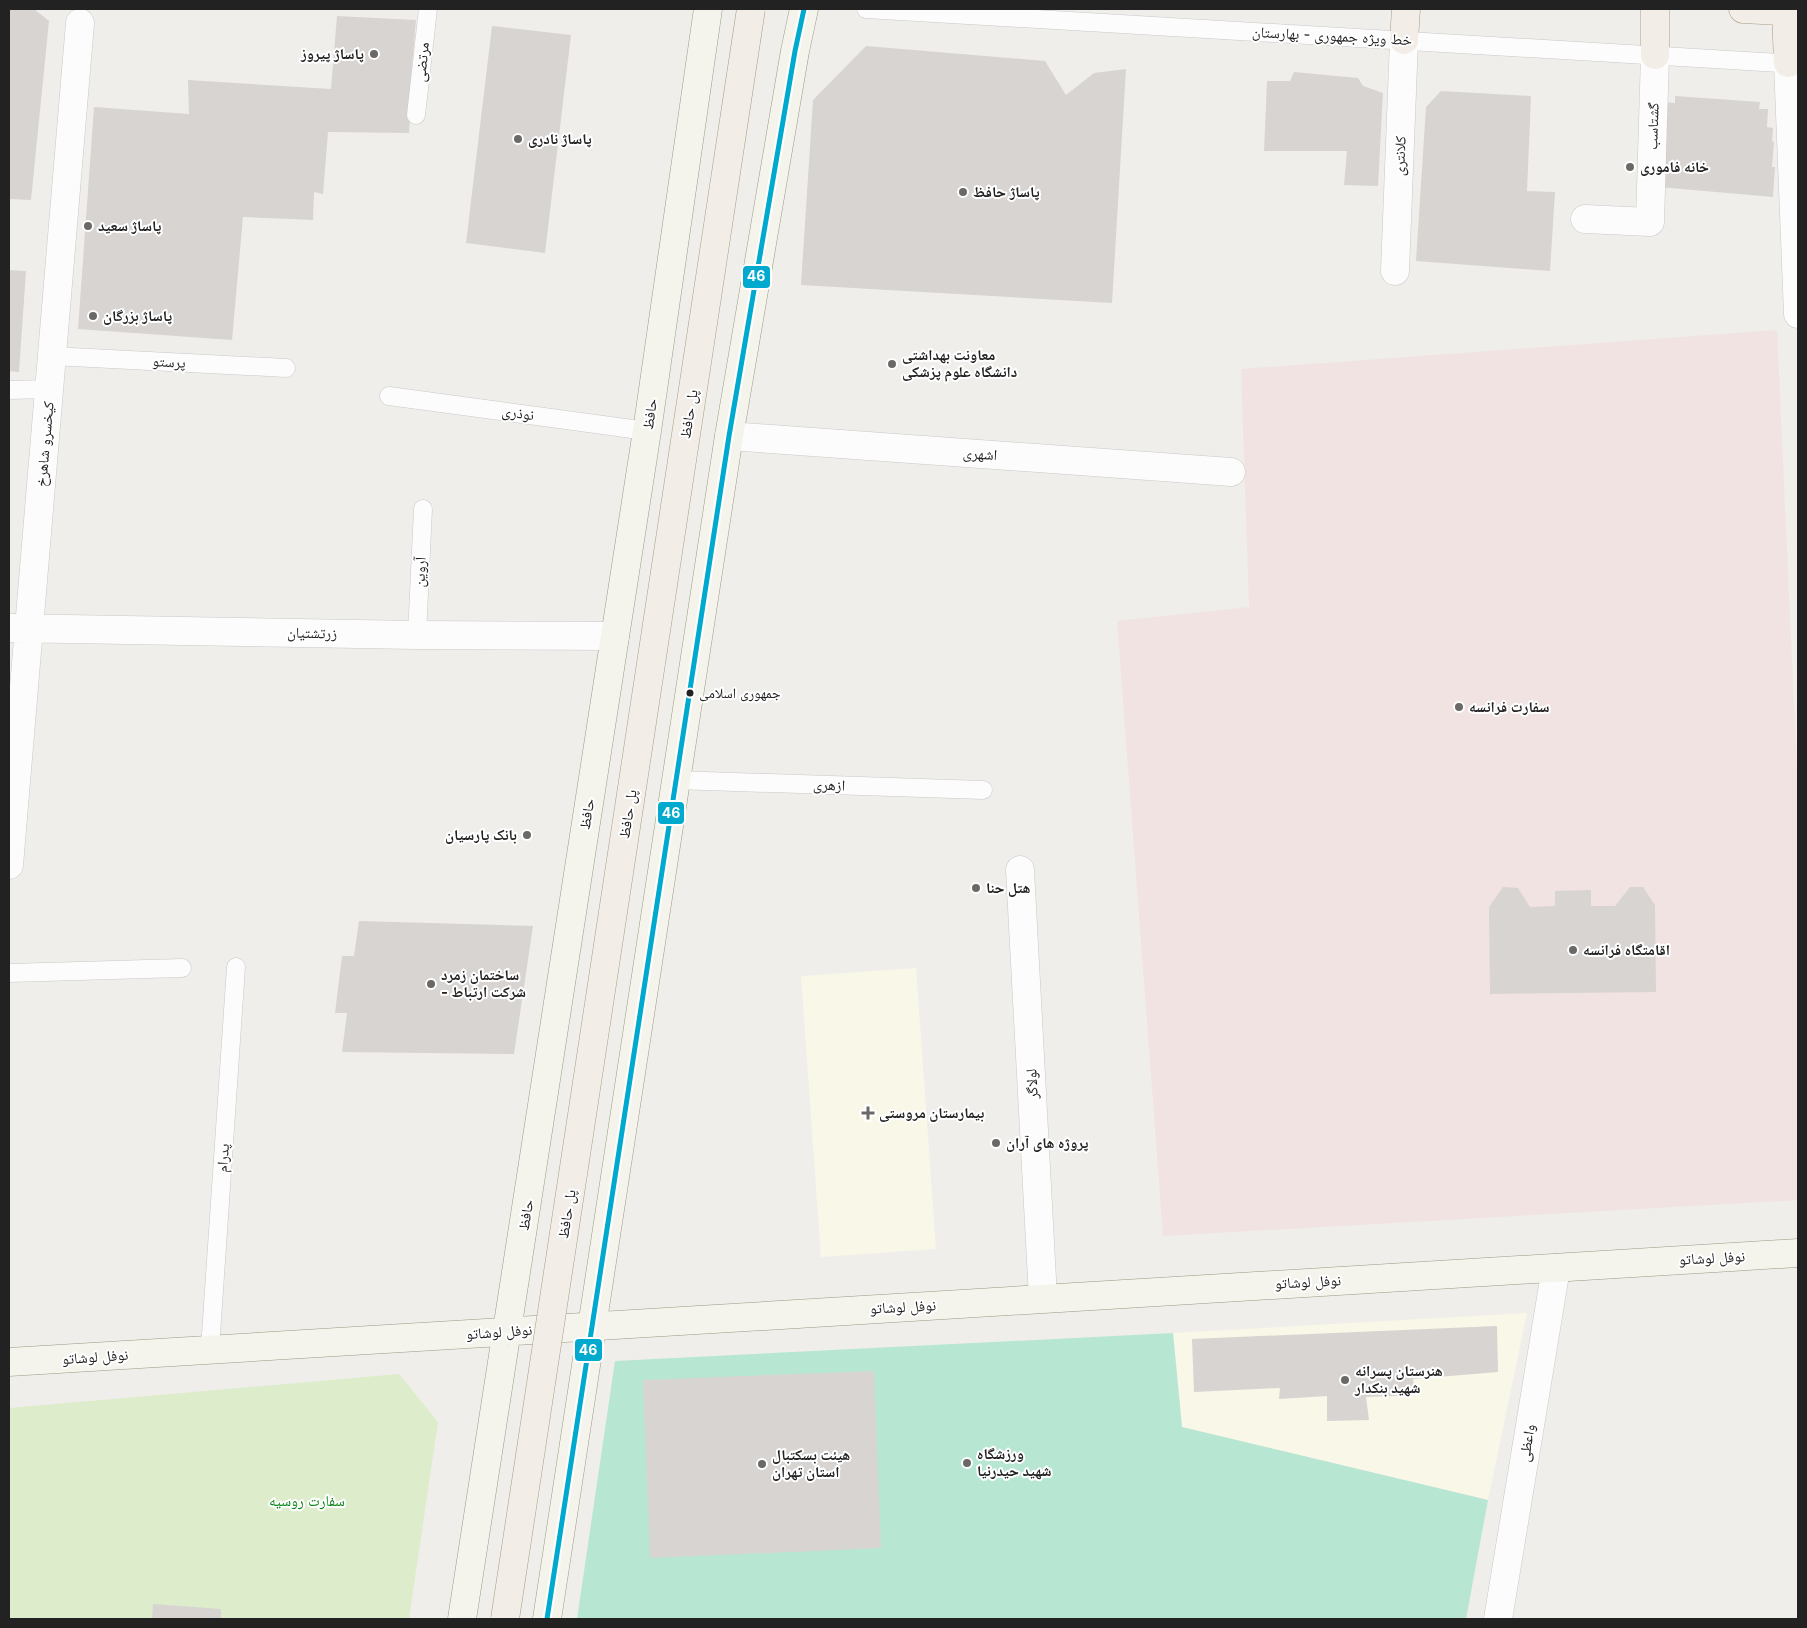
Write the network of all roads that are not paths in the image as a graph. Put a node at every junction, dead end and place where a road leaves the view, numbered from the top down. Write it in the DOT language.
graph roads {
  1 [pos="428,9"];
  2 [pos="708,9"];
  3 [pos="751,9"];
  4 [pos="804,9"];
  5 [pos="866,9"];
  6 [pos="1406,9"];
  7 [pos="1655,9"];
  8 [pos="1744,9"];
  9 [pos="1792,12"];
  10 [pos="80,23"];
  11 [pos="1404,40"];
  12 [pos="1655,55"];
  13 [pos="1793,64"];
  14 [pos="416,115"];
  15 [pos="1585,218"];
  16 [pos="1395,271"];
  17 [pos="1798,314"];
  18 [pos="52,356"];
  19 [pos="286,368"];
  20 [pos="50,389"];
  21 [pos="9,390"];
  22 [pos="389,396"];
  23 [pos="647,431"];
  24 [pos="729,436"];
  25 [pos="1231,472"];
  26 [pos="423,508"];
  27 [pos="19,628"];
  28 [pos="417,634"];
  29 [pos="615,636"];
  30 [pos="675,780"];
  31 [pos="983,790"];
  32 [pos="9,865"];
  33 [pos="1020,870"];
  34 [pos="236,967"];
  35 [pos="182,968"];
  36 [pos="9,973"];
  37 [pos="1798,1253"];
  38 [pos="1556,1268"];
  39 [pos="1043,1298"];
  40 [pos="592,1326"];
  41 [pos="507,1332"];
  42 [pos="210,1349"];
  43 [pos="9,1362"];
  44 [pos="462,1619"];
  45 [pos="505,1619"];
  46 [pos="547,1619"];
  47 [pos="1498,1619"];
  1 -- 14 [label="lane, مرتضی"];
  2 -- 23 [label="main road, حافظ"];
  3 -- 45 [label="main road, پل حافظ, bridge"];
  4 -- 24 [label="main road"];
  5 -- 11 [label="lane, خط ویژه جمهوری - بهارستان"];
  6 -- 11 [label="main road"];
  7 -- 12 [label="main road"];
  8 -- 9 [label="main road"];
  9 -- 13 [label="main road"];
  10 -- 18 [label="street, کیخسرو شاهرخ"];
  11 -- 12 [label="lane, خط ویژه جمهوری - بهارستان"];
  11 -- 16 [label="street, کلانتری"];
  12 -- 13 [label="lane, خط ویژه جمهوری - بهارستان"];
  12 -- 15 [label="street, گشتاسب"];
  13 -- 17 [label="street"];
  18 -- 19 [label="lane, پرستو"];
  18 -- 20 [label="street, کیخسرو شاهرخ"];
  20 -- 21 [label="lane"];
  20 -- 27 [label="street, کیخسرو شاهرخ"];
  22 -- 23 [label="lane, نوذری"];
  23 -- 29 [label="main road, حافظ"];
  24 -- 25 [label="street, اشهری"];
  24 -- 30 [label="main road"];
  26 -- 28 [label="lane, آروین"];
  27 -- 28 [label="street, زرتشتیان"];
  27 -- 32 [label="street, کیخسرو شاهرخ"];
  28 -- 29 [label="street, زرتشتیان"];
  29 -- 41 [label="main road, حافظ"];
  30 -- 31 [label="lane, ازهری"];
  30 -- 40 [label="main road"];
  33 -- 39 [label="street, لولاگر"];
  34 -- 42 [label="lane, پدرام"];
  35 -- 36 [label="lane"];
  37 -- 38 [label="main road, نوفل لوشاتو"];
  38 -- 39 [label="main road, نوفل لوشاتو"];
  38 -- 47 [label="street, واعظی"];
  39 -- 40 [label="main road, نوفل لوشاتو"];
  40 -- 41 [label="main road, نوفل لوشاتو"];
  40 -- 46 [label="main road"];
  41 -- 42 [label="main road, نوفل لوشاتو"];
  41 -- 44 [label="main road, حافظ"];
  42 -- 43 [label="main road, نوفل لوشاتو"];
}
